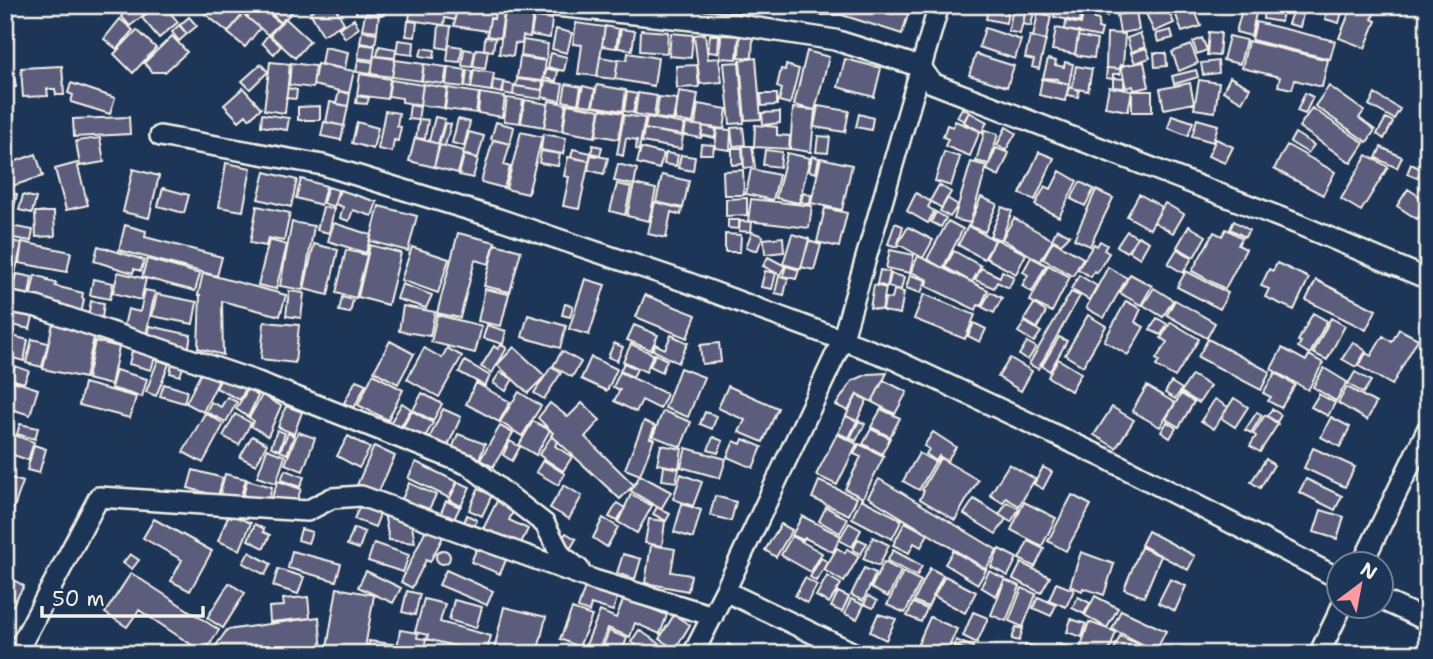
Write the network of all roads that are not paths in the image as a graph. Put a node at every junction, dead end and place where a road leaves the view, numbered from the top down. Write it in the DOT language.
graph roads {
  1 [pos="545,5"];
  2 [pos="939,5"];
  3 [pos="921,67"];
  4 [pos="160,136"];
  5 [pos="1428,279"];
  6 [pos="5,300"];
  7 [pos="842,341"];
  8 [pos="1428,428"];
  9 [pos="1369,550"];
  10 [pos="1324,570"];
  11 [pos="594,580"];
  12 [pos="725,592"];
  13 [pos="1394,604"];
  14 [pos="713,616"];
  15 [pos="1336,620"];
  16 [pos="1428,621"];
  17 [pos="16,654"];
  18 [pos="693,654"];
  19 [pos="856,654"];
  20 [pos="1320,654"];
  1 -- 3 [label="street"];
  2 -- 3 [label="street"];
  3 -- 5 [label="street"];
  3 -- 7 [label="street"];
  4 -- 7 [label="street"];
  6 -- 11 [label="street"];
  7 -- 10 [label="street"];
  7 -- 12 [label="street"];
  8 -- 9 [label="street"];
  11 -- 14 [label="street"];
  11 -- 17 [label="street"];
  12 -- 14 [label="street"];
  12 -- 19 [label="street"];
  13 -- 16 [label="street"];
  14 -- 18 [label="street"];
  15 -- 20 [label="street"];
}
